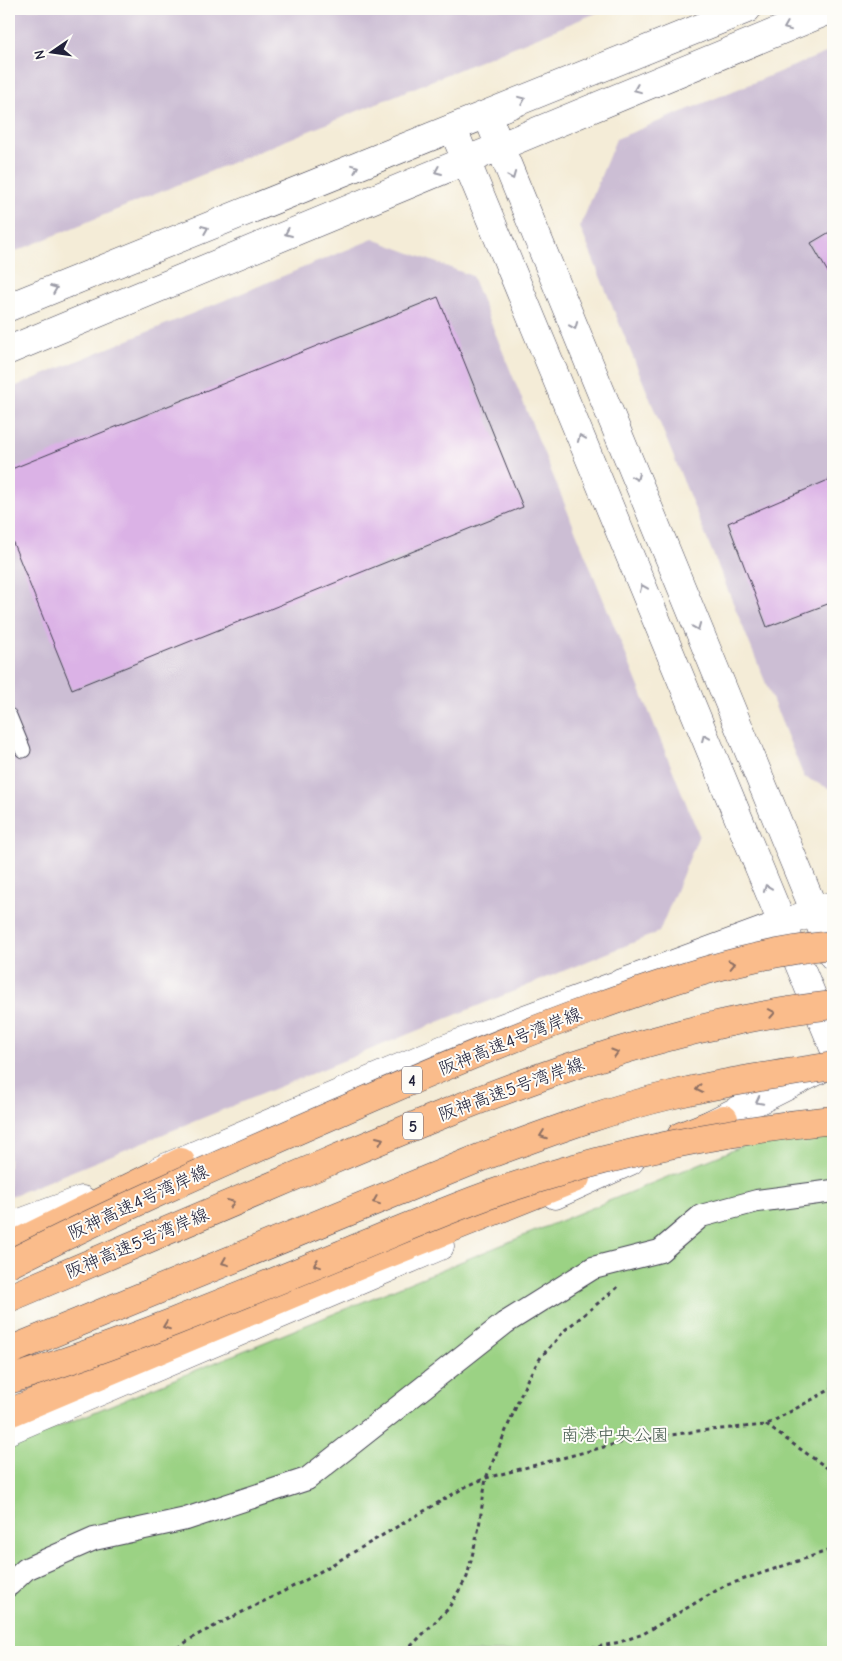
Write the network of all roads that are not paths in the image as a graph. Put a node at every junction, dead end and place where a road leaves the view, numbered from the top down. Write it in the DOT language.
graph roads {
  1 [pos="747,9"];
  2 [pos="832,9"];
  3 [pos="487,115"];
  4 [pos="453,129"];
  5 [pos="499,146"];
  6 [pos="465,159"];
  7 [pos="9,307"];
  8 [pos="9,350"];
  9 [pos="9,716"];
  10 [pos="23,750"];
  11 [pos="824,908"];
  12 [pos="782,924"];
  13 [pos="833,945"];
  14 [pos="833,956"];
  15 [pos="833,1005"];
  16 [pos="833,1046"];
  17 [pos="833,1064"];
  18 [pos="724,1119"];
  19 [pos="833,1120"];
  20 [pos="181,1162"];
  21 [pos="833,1191"];
  22 [pos="9,1227"];
  23 [pos="9,1247"];
  24 [pos="9,1264"];
  25 [pos="9,1298"];
  26 [pos="9,1351"];
  27 [pos="9,1380"];
  28 [pos="9,1413"];
  29 [pos="9,1430"];
  30 [pos="9,1585"];
  3 -- 1 [label="street, one-way"];
  2 -- 5 [label="street, one-way"];
  3 -- 4 [label="street"];
  3 -- 5 [label="street"];
  4 -- 6 [label="street"];
  7 -- 4 [label="street, one-way"];
  5 -- 6 [label="street"];
  5 -- 11 [label="street, one-way"];
  6 -- 8 [label="street, one-way"];
  12 -- 6 [label="street, one-way"];
  9 -- 10 [label="lane"];
  11 -- 12 [label="street"];
  11 -- 14 [label="street"];
  12 -- 16 [label="street"];
  12 -- 20 [label="street"];
  24 -- 13 [label="highway, 阪神高速4号湾岸線 / 4, one-way, bridge"];
  25 -- 15 [label="highway, 阪神高速5号湾岸線 / 5, one-way, bridge"];
  17 -- 18 [label="street, one-way"];
  17 -- 26 [label="highway, one-way, bridge"];
  18 -- 28 [label="highway"];
  18 -- 29 [label="street"];
  19 -- 27 [label="highway, one-way, bridge"];
  20 -- 22 [label="street"];
  20 -- 23 [label="highway"];
  21 -- 30 [label="street"];
}
